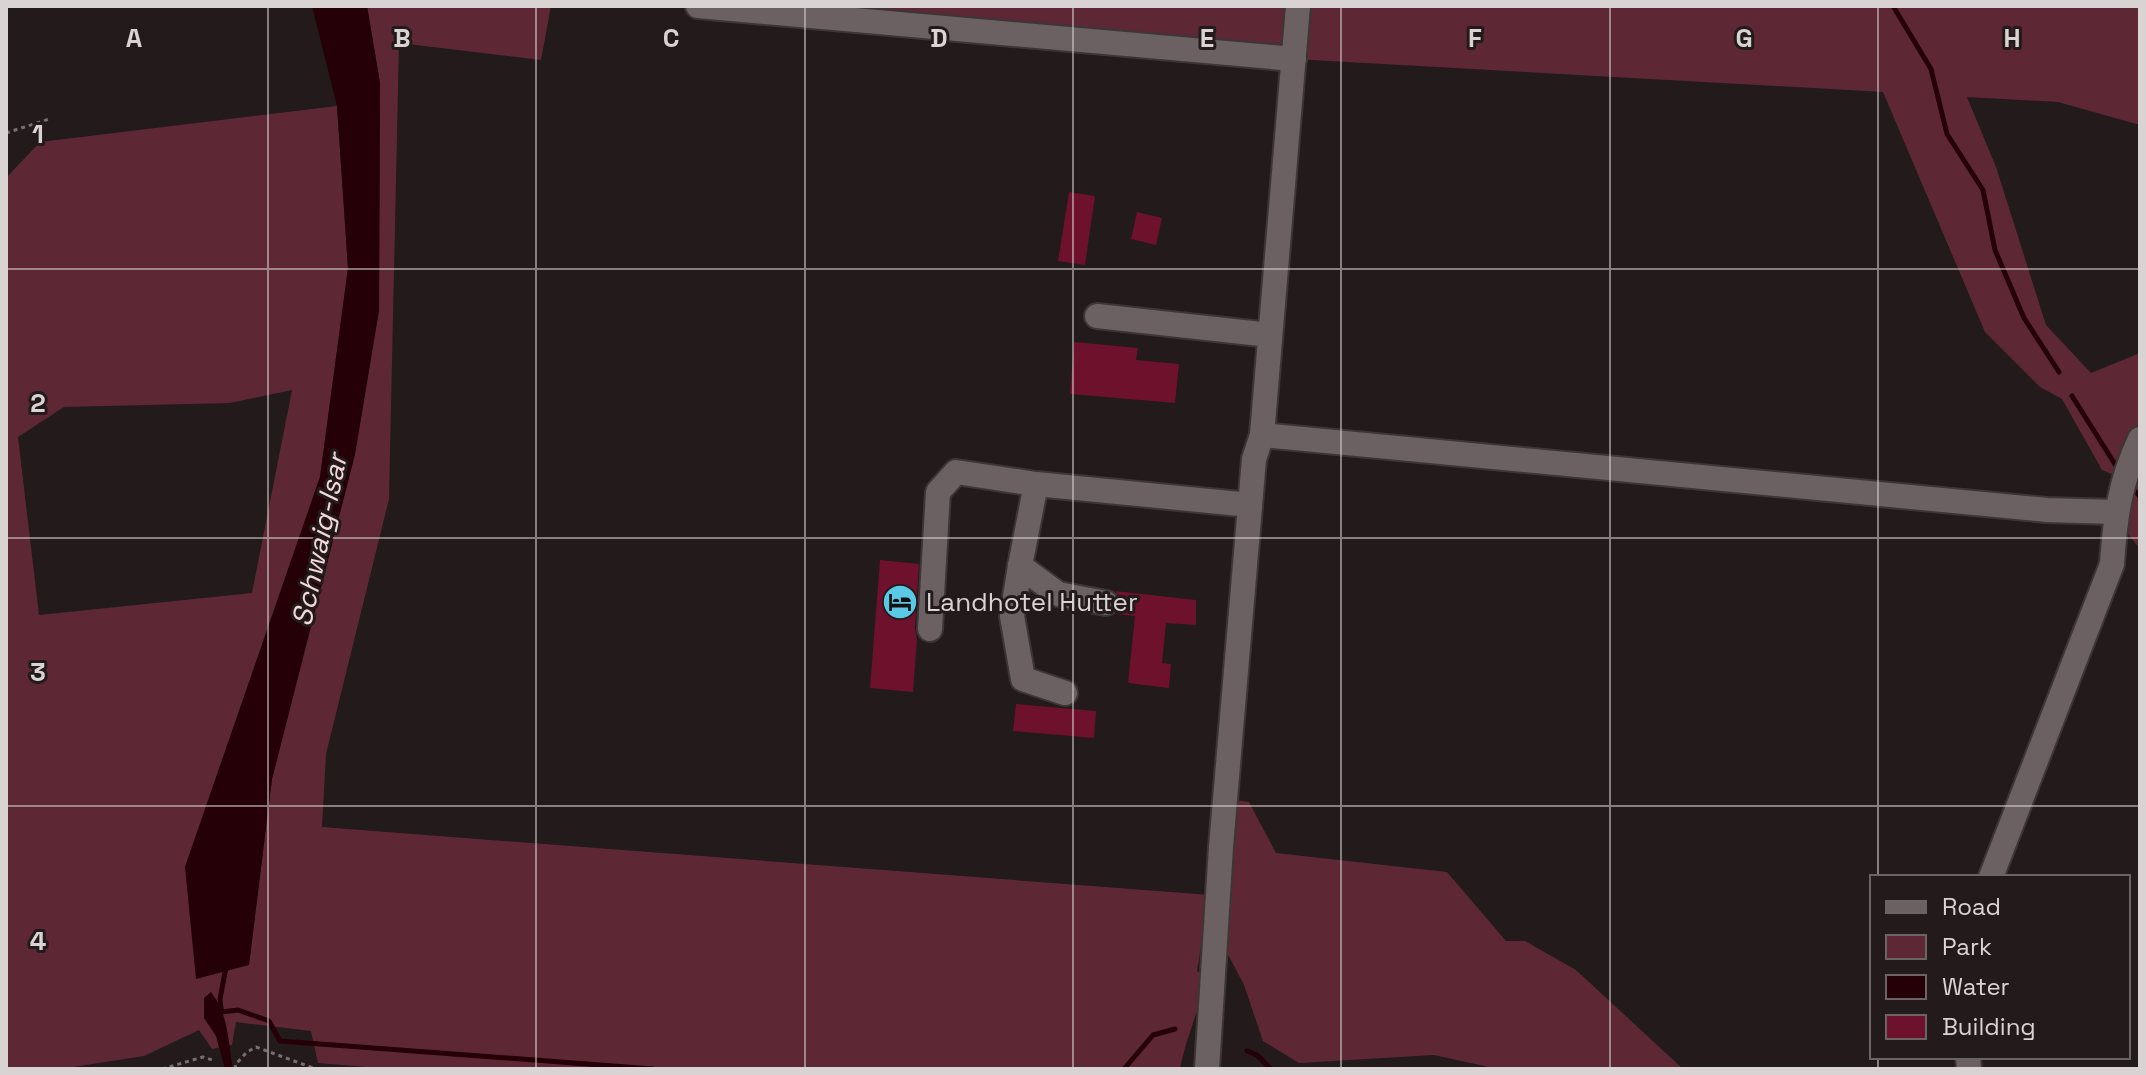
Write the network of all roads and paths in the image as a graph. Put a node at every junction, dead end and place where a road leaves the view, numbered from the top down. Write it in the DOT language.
graph roads {
  1 [pos="698,6"];
  2 [pos="1298,6"];
  3 [pos="1294,59"];
  4 [pos="49,119"];
  5 [pos="6,133"];
  6 [pos="1097,316"];
  7 [pos="1270,335"];
  8 [pos="1262,435"];
  9 [pos="2140,439"];
  10 [pos="1036,484"];
  11 [pos="1250,505"];
  12 [pos="2115,512"];
  13 [pos="1020,566"];
  14 [pos="1106,603"];
  15 [pos="930,629"];
  16 [pos="1065,693"];
  17 [pos="1992,875"];
  18 [pos="215,1061"];
  19 [pos="236,1067"];
  20 [pos="162,1069"];
  21 [pos="316,1069"];
  22 [pos="1207,1069"];
  1 -- 3 [label="lane"];
  2 -- 3 [label="lane"];
  3 -- 7 [label="lane"];
  4 -- 5 [label="path"];
  6 -- 7 [label="lane"];
  7 -- 8 [label="lane"];
  8 -- 11 [label="lane"];
  8 -- 12 [label="lane"];
  9 -- 12 [label="lane"];
  10 -- 11 [label="lane"];
  10 -- 13 [label="lane"];
  10 -- 15 [label="lane"];
  11 -- 22 [label="lane"];
  12 -- 17 [label="lane"];
  13 -- 14 [label="lane"];
  13 -- 16 [label="lane"];
  18 -- 20 [label="path"];
  19 -- 21 [label="path"];
}
